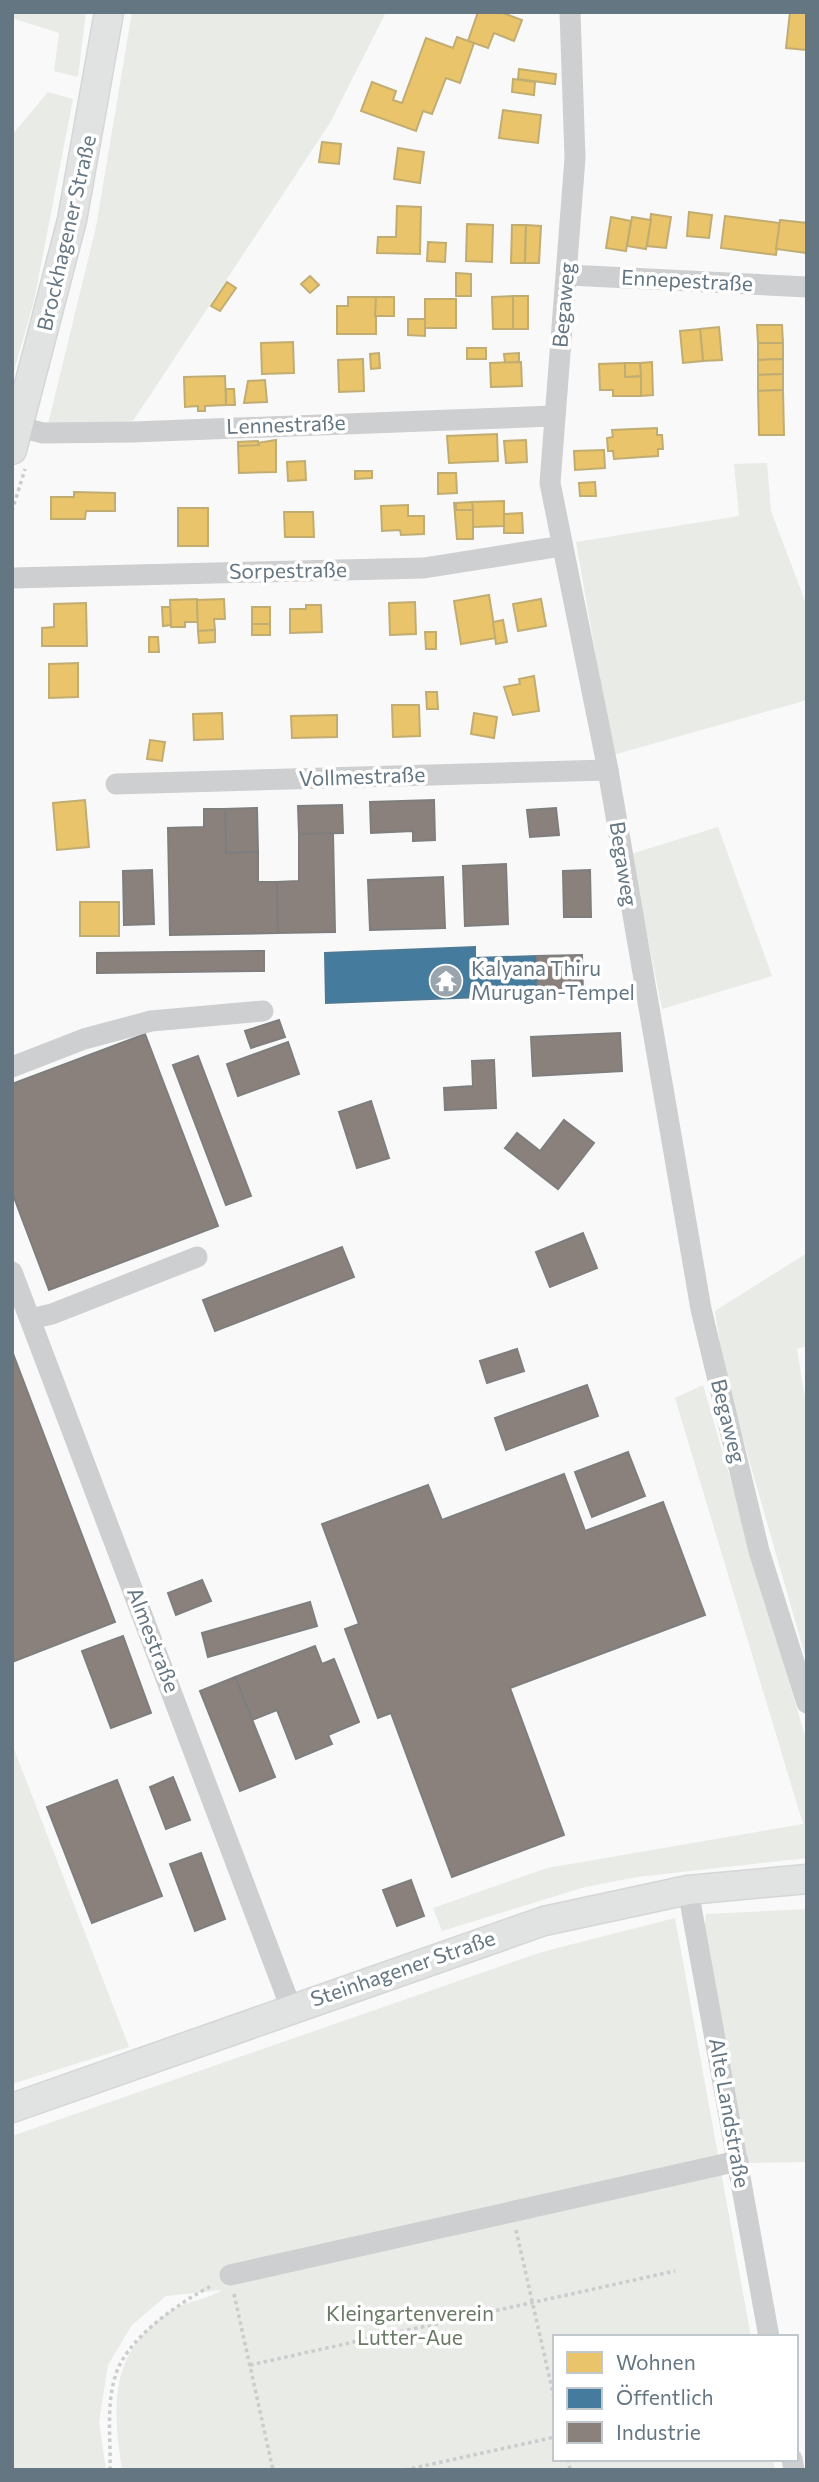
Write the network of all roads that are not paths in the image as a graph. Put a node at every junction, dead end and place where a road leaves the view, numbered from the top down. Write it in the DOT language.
graph roads {
  1 [pos="109,12"];
  2 [pos="570,12"];
  3 [pos="568,275"];
  4 [pos="807,287"];
  5 [pos="554,416"];
  6 [pos="16,439"];
  7 [pos="562,546"];
  8 [pos="12,578"];
  9 [pos="608,770"];
  10 [pos="116,784"];
  11 [pos="263,1011"];
  12 [pos="12,1067"];
  13 [pos="197,1257"];
  14 [pos="12,1272"];
  15 [pos="30,1319"];
  16 [pos="807,1703"];
  17 [pos="807,1879"];
  18 [pos="688,1890"];
  19 [pos="291,2008"];
  20 [pos="12,2108"];
  21 [pos="738,2161"];
  22 [pos="230,2275"];
  23 [pos="769,2335"];
  1 -- 6 [label="main road, Brockhagener Straße"];
  2 -- 3 [label="street, Begaweg"];
  3 -- 4 [label="street, Ennepestraße"];
  3 -- 5 [label="street, Begaweg"];
  5 -- 6 [label="street, Lennestraße"];
  5 -- 7 [label="street, Begaweg"];
  7 -- 8 [label="street, Sorpestraße"];
  7 -- 9 [label="street, Begaweg"];
  9 -- 10 [label="street, Vollmestraße"];
  9 -- 16 [label="street, Begaweg"];
  11 -- 12 [label="street"];
  13 -- 15 [label="street"];
  14 -- 15 [label="street, Almestraße"];
  15 -- 19 [label="street, Almestraße"];
  17 -- 18 [label="main road, Steinhagener Straße"];
  18 -- 19 [label="main road, Steinhagener Straße"];
  18 -- 21 [label="street, Alte Landstraße"];
  19 -- 20 [label="main road, Steinhagener Straße"];
  21 -- 22 [label="street"];
  21 -- 23 [label="street, Alte Landstraße"];
}
